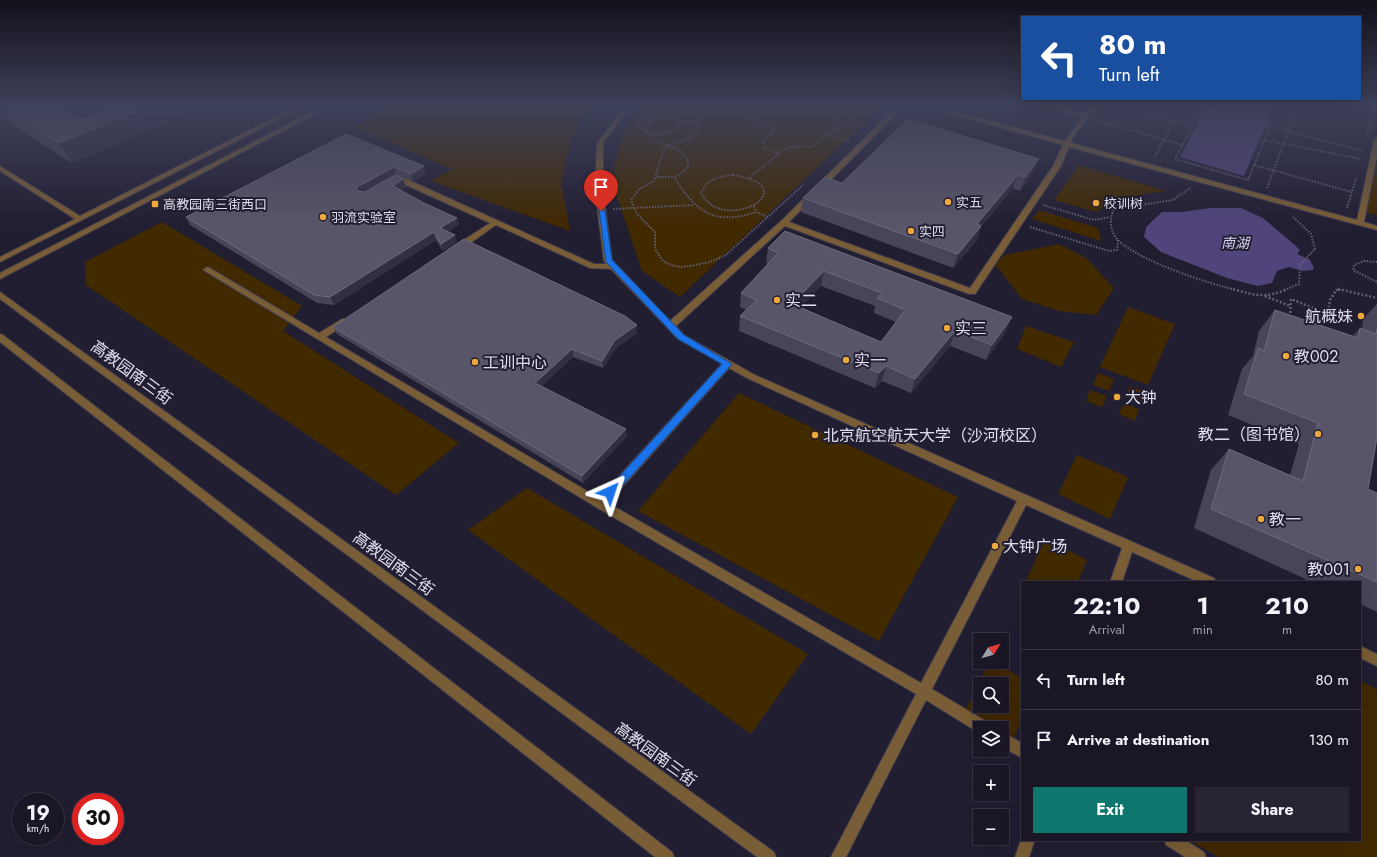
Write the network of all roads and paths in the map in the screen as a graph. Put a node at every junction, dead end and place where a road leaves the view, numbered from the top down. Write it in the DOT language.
graph roads {
  1 [pos="223,146"];
  2 [pos="251,146"];
  3 [pos="600,146"];
  4 [pos="667,146"];
  5 [pos="670,146"];
  6 [pos="764,146"];
  7 [pos="813,146"];
  8 [pos="861,146"];
  9 [pos="1068,146"];
  10 [pos="1072,146"];
  11 [pos="1161,146"];
  12 [pos="1182,146"];
  13 [pos="1262,146"];
  14 [pos="1283,146"];
  15 [pos="1298,146"];
  16 [pos="1344,146"];
  17 [pos="1376,146"];
  18 [pos="1363,151"];
  19 [pos="778,154"];
  20 [pos="1153,159"];
  21 [pos="1361,159"];
  22 [pos="1254,165"];
  23 [pos="0,168"];
  24 [pos="1273,171"];
  25 [pos="656,176"];
  26 [pos="674,177"];
  27 [pos="749,178"];
  28 [pos="384,185"];
  29 [pos="803,185"];
  30 [pos="1194,186"];
  31 [pos="1267,190"];
  32 [pos="1352,192"];
  33 [pos="1033,202"];
  34 [pos="694,204"];
  35 [pos="633,206"];
  36 [pos="754,206"];
  37 [pos="601,211"];
  38 [pos="756,212"];
  39 [pos="1292,213"];
  40 [pos="768,217"];
  41 [pos="1110,217"];
  42 [pos="80,218"];
  43 [pos="496,222"];
  44 [pos="784,223"];
  45 [pos="1360,223"];
  46 [pos="1018,224"];
  47 [pos="1377,228"];
  48 [pos="1118,240"];
  49 [pos="450,252"];
  50 [pos="0,260"];
  51 [pos="1377,262"];
  52 [pos="614,267"];
  53 [pos="207,270"];
  54 [pos="0,276"];
  55 [pos="1377,282"];
  56 [pos="0,296"];
  57 [pos="1265,296"];
  58 [pos="1377,298"];
  59 [pos="1290,306"];
  60 [pos="352,316"];
  61 [pos="1290,319"];
  62 [pos="670,326"];
  63 [pos="0,337"];
  64 [pos="319,337"];
  65 [pos="728,364"];
  66 [pos="1024,498"];
  67 [pos="600,504"];
  68 [pos="1129,545"];
  69 [pos="1116,581"];
  70 [pos="1208,581"];
  71 [pos="1361,652"];
  72 [pos="1377,660"];
  73 [pos="923,691"];
  74 [pos="973,721"];
  75 [pos="1009,743"];
  76 [pos="1021,750"];
  77 [pos="1028,841"];
  78 [pos="1173,841"];
  79 [pos="667,857"];
  80 [pos="769,857"];
  81 [pos="838,857"];
  82 [pos="1022,857"];
  83 [pos="1199,857"];
  1 -- 42 [label="street"];
  2 -- 54 [label="street"];
  3 -- 37 [label="street"];
  4 -- 25 [label="path"];
  5 -- 26 [label="path"];
  6 -- 19 [label="path"];
  7 -- 19 [label="path"];
  8 -- 44 [label="street"];
  9 -- 33 [label="street"];
  10 -- 45 [label="street"];
  11 -- 20 [label="path"];
  12 -- 22 [label="path"];
  13 -- 22 [label="path"];
  14 -- 24 [label="path"];
  15 -- 21 [label="path"];
  16 -- 18 [label="path"];
  17 -- 45 [label="street"];
  19 -- 27 [label="path"];
  22 -- 24 [label="path"];
  23 -- 42 [label="street"];
  24 -- 31 [label="path"];
  24 -- 32 [label="path"];
  25 -- 26 [label="path"];
  25 -- 35 [label="path"];
  26 -- 34 [label="path"];
  27 -- 36 [label="path"];
  27 -- 36 [label="path"];
  28 -- 43 [label="street"];
  29 -- 40 [label="path"];
  30 -- 41 [label="path"];
  33 -- 41 [label="path"];
  33 -- 46 [label="street"];
  34 -- 35 [label="path"];
  34 -- 38 [label="path"];
  35 -- 37 [label="path"];
  35 -- 40 [label="path"];
  36 -- 38 [label="path"];
  37 -- 52 [label="street"];
  38 -- 40 [label="path"];
  39 -- 57 [label="path"];
  40 -- 44 [label="path"];
  41 -- 48 [label="path"];
  42 -- 50 [label="street"];
  43 -- 49 [label="street"];
  43 -- 52 [label="street"];
  44 -- 46 [label="street"];
  44 -- 62 [label="street"];
  45 -- 47 [label="street"];
  46 -- 48 [label="path"];
  48 -- 57 [label="path"];
  51 -- 55 [label="path"];
  52 -- 62 [label="street"];
  53 -- 64 [label="street"];
  56 -- 80 [label="street, 高教园南三街"];
  57 -- 59 [label="path"];
  58 -- 59 [label="path"];
  59 -- 61 [label="path"];
  60 -- 64 [label="street"];
  62 -- 65 [label="street"];
  63 -- 79 [label="street"];
  64 -- 67 [label="street"];
  65 -- 66 [label="street"];
  65 -- 67 [label="street"];
  66 -- 68 [label="street"];
  66 -- 73 [label="street"];
  67 -- 73 [label="street"];
  68 -- 69 [label="street"];
  68 -- 70 [label="street"];
  71 -- 72 [label="street"];
  73 -- 74 [label="street"];
  73 -- 81 [label="street"];
  75 -- 76 [label="street"];
  77 -- 82 [label="street"];
  78 -- 83 [label="street"];
}
